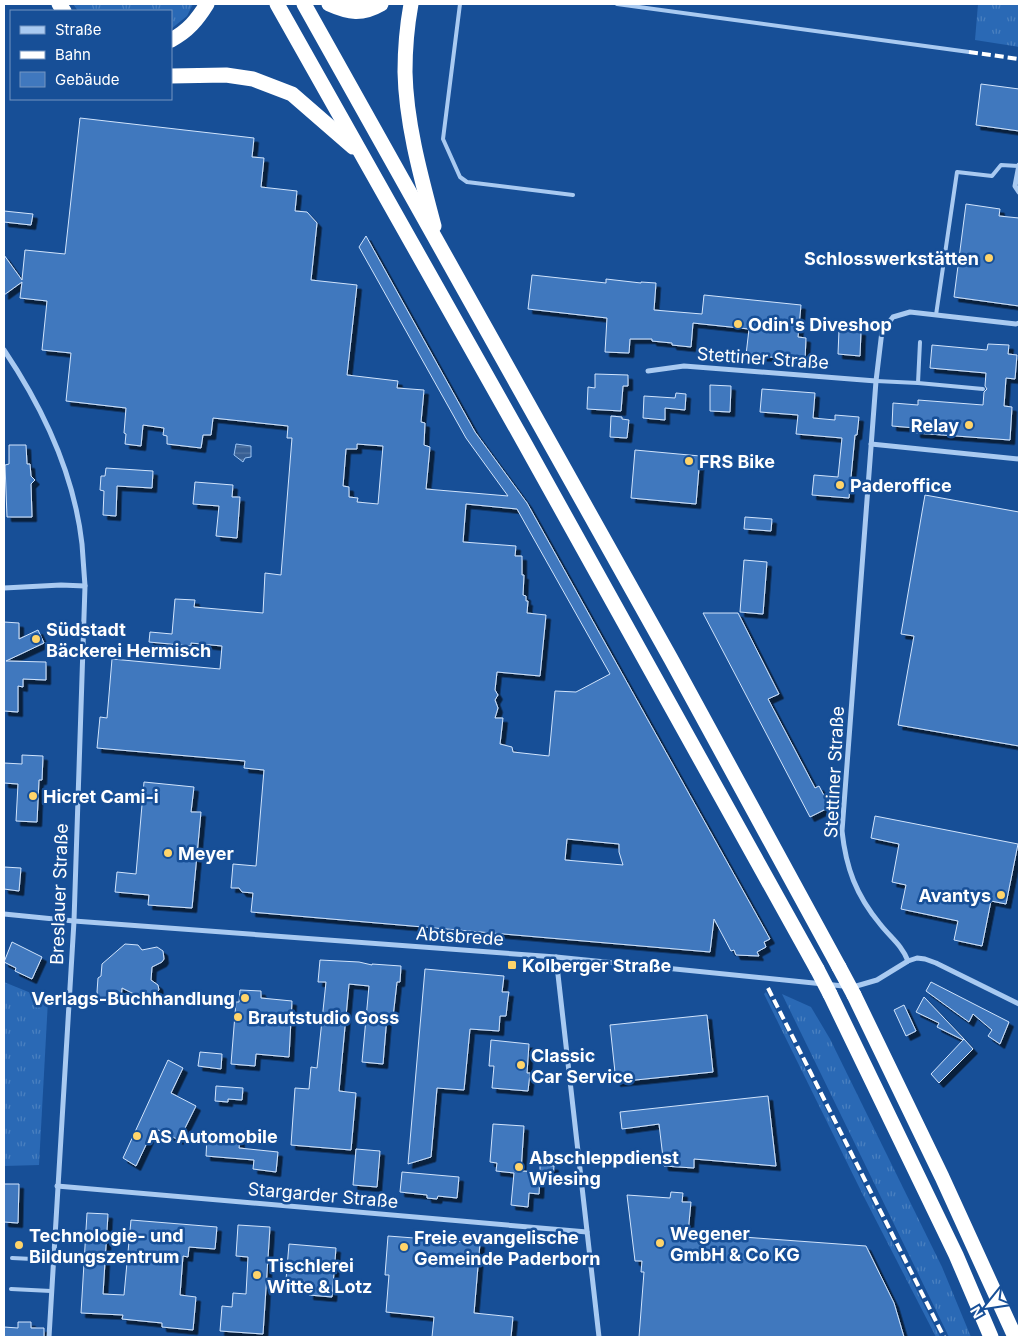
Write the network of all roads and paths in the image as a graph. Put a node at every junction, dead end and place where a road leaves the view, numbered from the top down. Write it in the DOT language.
graph roads {
  1 [pos="208,4"];
  2 [pos="277,4"];
  3 [pos="304,4"];
  4 [pos="329,4"];
  5 [pos="381,4"];
  6 [pos="411,4"];
  7 [pos="460,4"];
  8 [pos="617,4"];
  9 [pos="172,40"];
  10 [pos="969,52"];
  11 [pos="172,76"];
  12 [pos="362,155"];
  13 [pos="1019,166"];
  14 [pos="1019,192"];
  15 [pos="573,195"];
  16 [pos="438,245"];
  17 [pos="936,315"];
  18 [pos="1019,323"];
  19 [pos="920,342"];
  20 [pos="4,350"];
  21 [pos="648,371"];
  22 [pos="876,381"];
  23 [pos="918,383"];
  24 [pos="982,389"];
  25 [pos="871,444"];
  26 [pos="1019,459"];
  27 [pos="85,586"];
  28 [pos="4,588"];
  29 [pos="4,914"];
  30 [pos="74,921"];
  31 [pos="556,957"];
  32 [pos="908,961"];
  33 [pos="1019,1004"];
  34 [pos="57,1186"];
  35 [pos="587,1232"];
  36 [pos="12,1258"];
  37 [pos="52,1260"];
  38 [pos="11,1289"];
  39 [pos="51,1291"];
  40 [pos="49,1337"];
  41 [pos="599,1337"];
  42 [pos="990,1337"];
  43 [pos="1015,1337"];
  1 -- 9 [label="highway"];
  2 -- 12 [label="highway"];
  3 -- 16 [label="highway"];
  4 -- 5 [label="highway"];
  6 -- 16 [label="highway"];
  7 -- 15 [label="lane"];
  8 -- 10 [label="lane"];
  11 -- 12 [label="highway"];
  12 -- 42 [label="highway, bridge"];
  13 -- 14 [label="street"];
  13 -- 17 [label="lane"];
  16 -- 43 [label="highway, bridge"];
  17 -- 18 [label="street, Stettiner Straße"];
  17 -- 22 [label="street, Stettiner Straße"];
  19 -- 23 [label="lane"];
  20 -- 27 [label="street, Breslauer Straße"];
  21 -- 22 [label="street, Stettiner Straße"];
  22 -- 23 [label="lane"];
  22 -- 25 [label="street, Stettiner Straße"];
  23 -- 24 [label="lane"];
  25 -- 26 [label="street"];
  25 -- 32 [label="street, Stettiner Straße"];
  27 -- 28 [label="street"];
  27 -- 30 [label="street, Breslauer Straße"];
  29 -- 30 [label="street, Abtsbrede"];
  30 -- 31 [label="street, Abtsbrede"];
  30 -- 34 [label="street, Breslauer Straße"];
  31 -- 32 [label="street, Abtsbrede"];
  31 -- 35 [label="street"];
  32 -- 33 [label="street"];
  34 -- 35 [label="street, Stargarder Straße"];
  34 -- 37 [label="street, Breslauer Straße"];
  35 -- 41 [label="street"];
  36 -- 37 [label="lane"];
  37 -- 39 [label="street, Breslauer Straße"];
  38 -- 39 [label="lane"];
  39 -- 40 [label="street, Breslauer Straße"];
}
